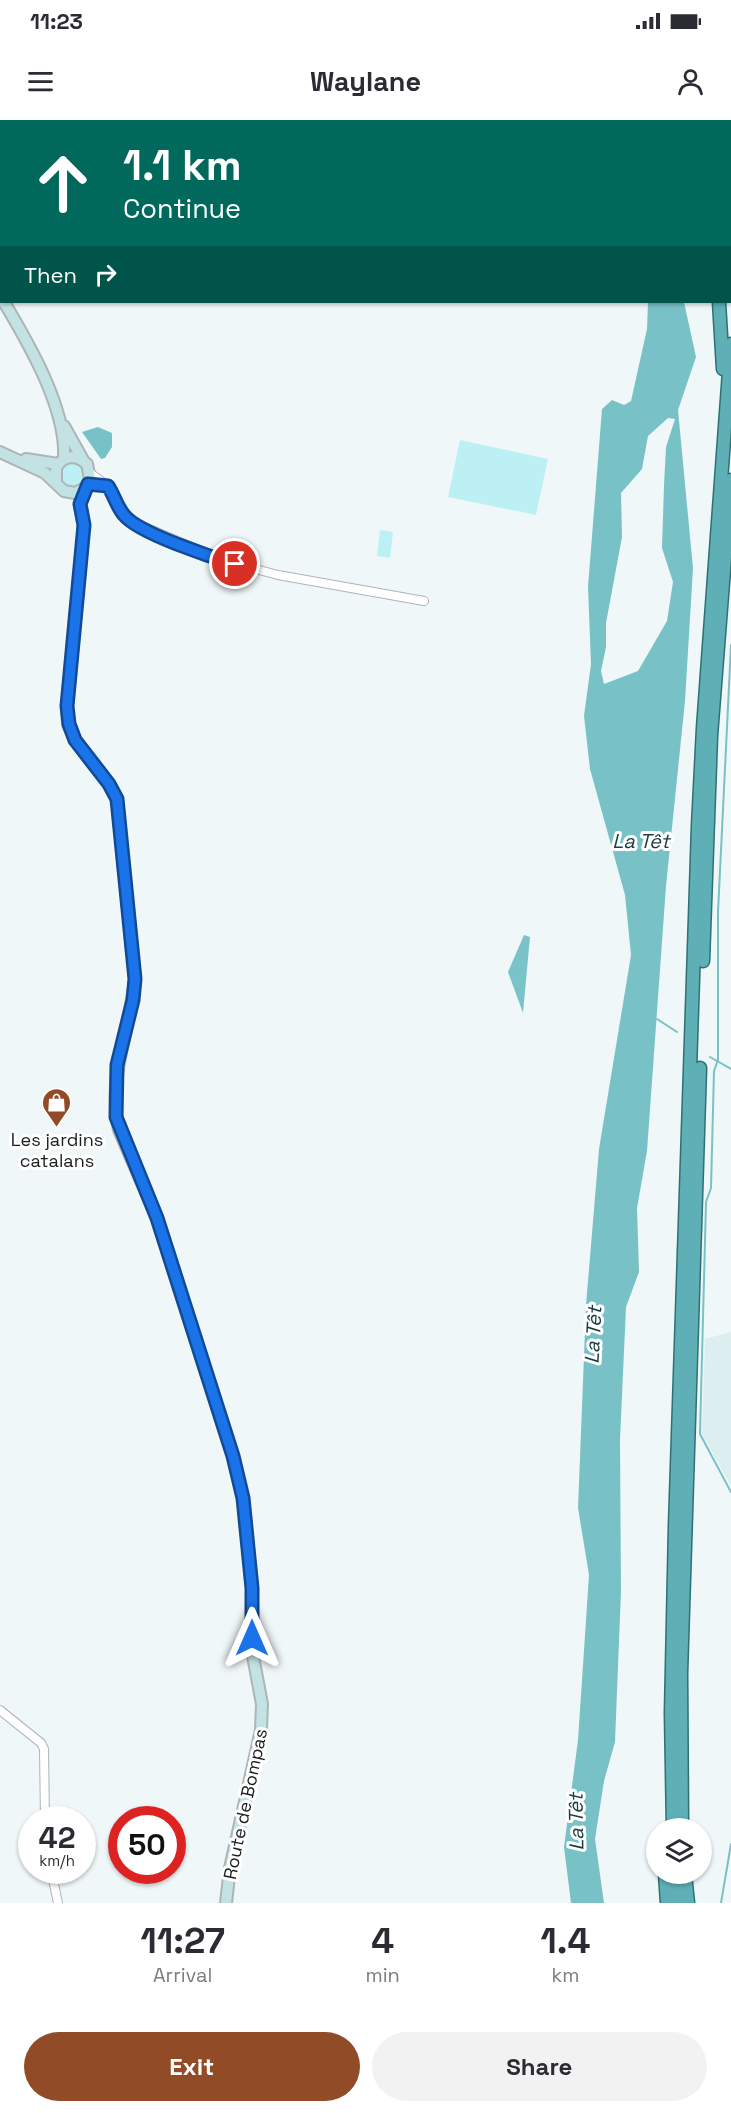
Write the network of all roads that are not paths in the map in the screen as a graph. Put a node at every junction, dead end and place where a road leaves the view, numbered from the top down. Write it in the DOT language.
graph roads {
  1 [pos="5,303"];
  2 [pos="719,303"];
  3 [pos="731,344"];
  4 [pos="726,418"];
  5 [pos="60,420"];
  6 [pos="0,445"];
  7 [pos="0,452"];
  8 [pos="83,460"];
  9 [pos="61,461"];
  10 [pos="731,480"];
  11 [pos="88,482"];
  12 [pos="60,487"];
  13 [pos="81,558"];
  14 [pos="424,601"];
  15 [pos="0,1710"];
  16 [pos="671,1713"];
  17 [pos="45,1806"];
  18 [pos="666,1818"];
  19 [pos="673,1818"];
  20 [pos="682,1818"];
  21 [pos="54,1884"];
  22 [pos="666,1884"];
  23 [pos="677,1884"];
  24 [pos="686,1884"];
  25 [pos="58,1903"];
  26 [pos="226,1903"];
  27 [pos="667,1903"];
  28 [pos="678,1903"];
  29 [pos="688,1903"];
  1 -- 5 [label="main road"];
  2 -- 4 [label="highway"];
  3 -- 4 [label="highway"];
  4 -- 16 [label="highway"];
  5 -- 8 [label="main road"];
  5 -- 9 [label="main road"];
  6 -- 9 [label="main road"];
  7 -- 12 [label="main road"];
  8 -- 9 [label="main road"];
  8 -- 11 [label="main road"];
  9 -- 12 [label="main road"];
  10 -- 20 [label="highway"];
  11 -- 12 [label="main road"];
  11 -- 13 [label="main road"];
  11 -- 14 [label="street"];
  12 -- 13 [label="main road"];
  13 -- 26 [label="main road, Route de Bompas"];
  15 -- 17 [label="street"];
  16 -- 18 [label="highway"];
  16 -- 19 [label="highway"];
  21 -- 25 [label="street"];
  22 -- 27 [label="highway"];
  23 -- 28 [label="highway"];
  24 -- 29 [label="highway"];
}
